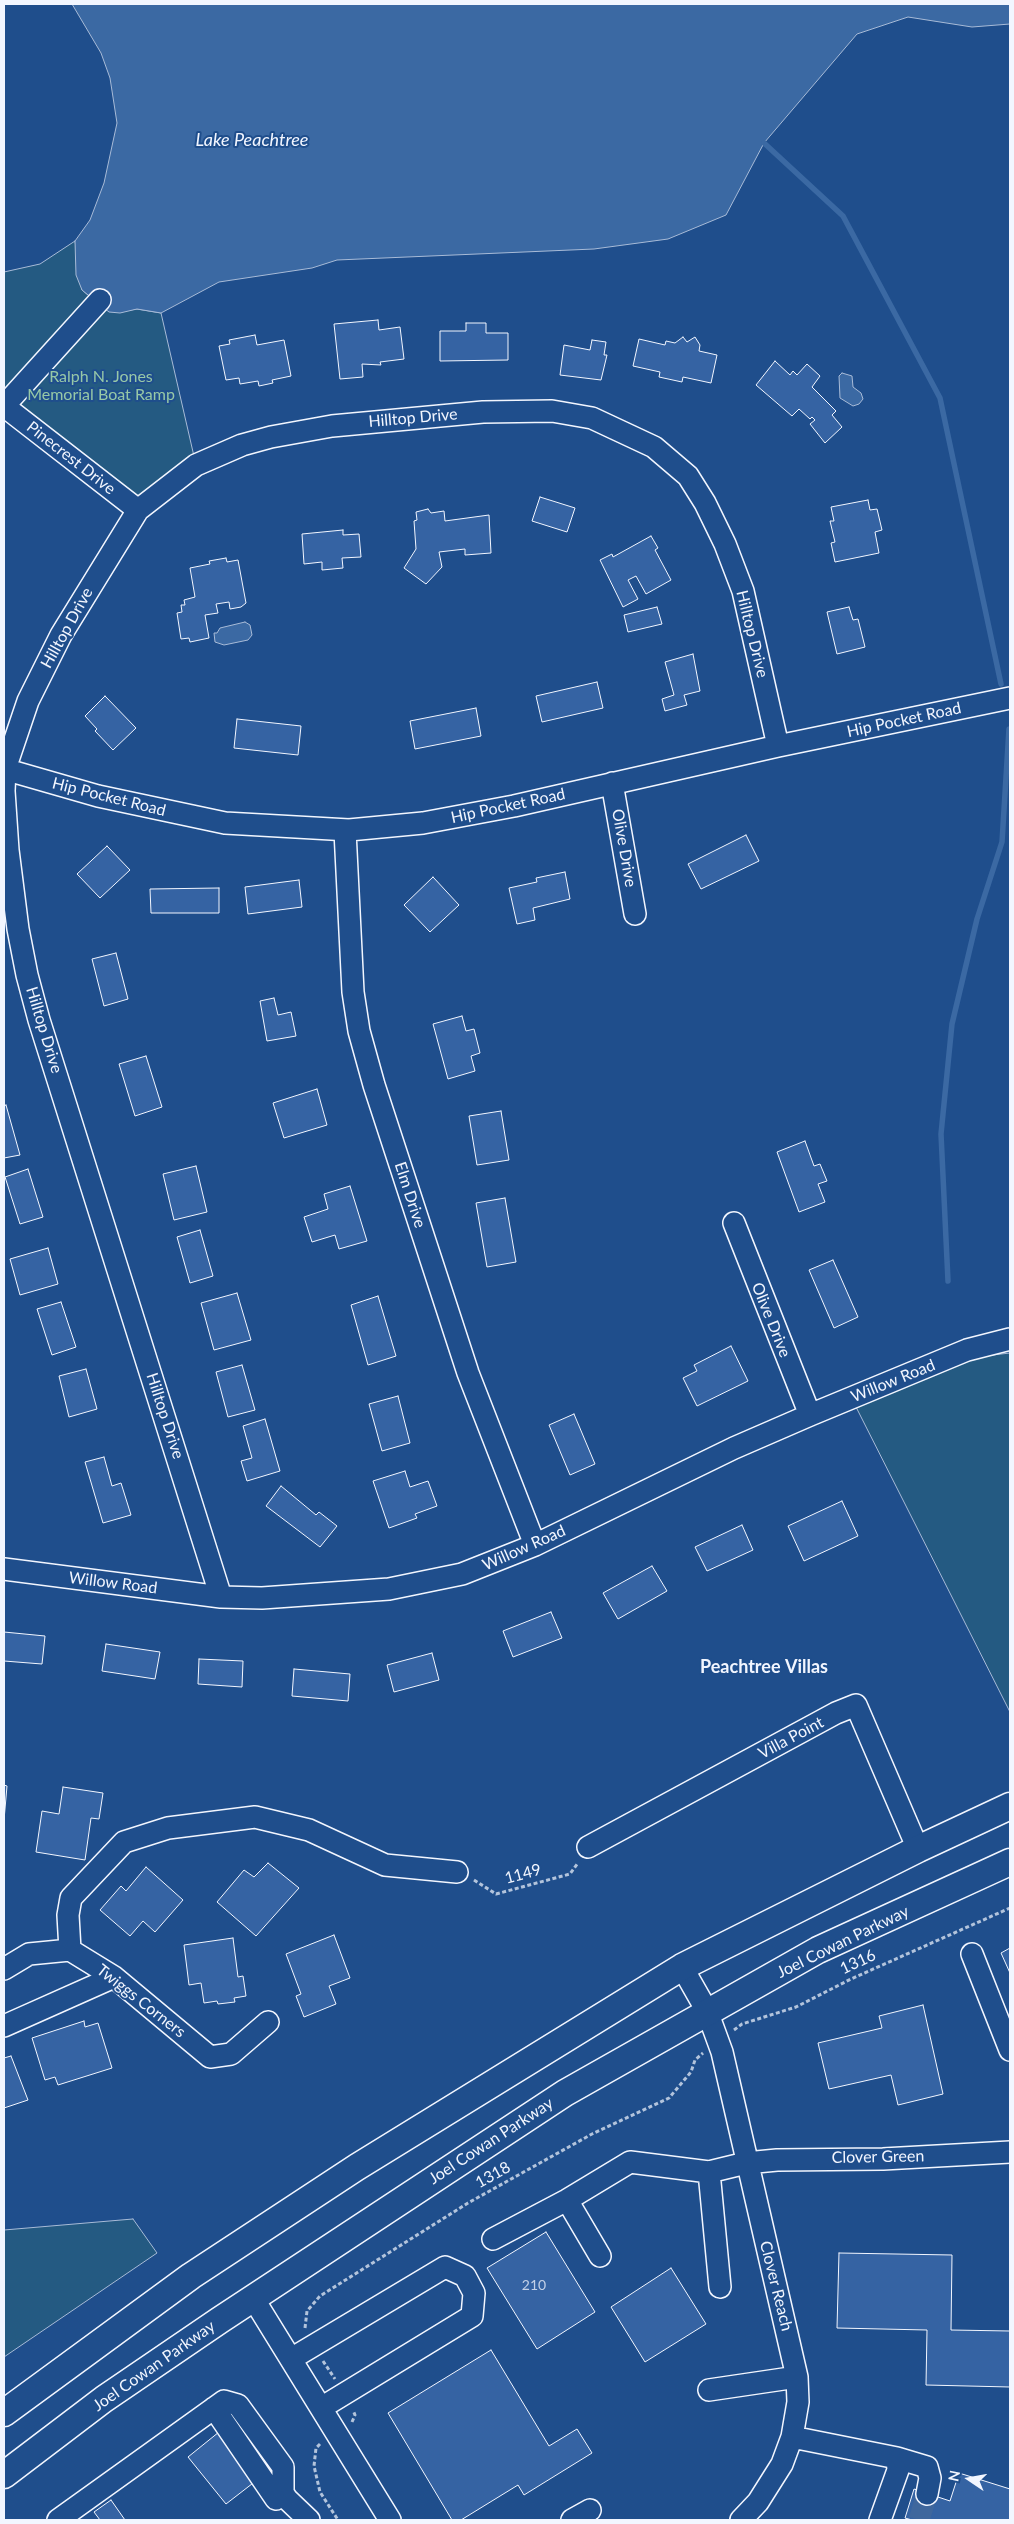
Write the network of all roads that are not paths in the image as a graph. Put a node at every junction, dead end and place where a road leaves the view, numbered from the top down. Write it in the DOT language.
graph roads {
  1 [pos="100,300"];
  2 [pos="4,406"];
  3 [pos="138,510"];
  4 [pos="1010,698"];
  5 [pos="778,746"];
  6 [pos="4,769"];
  7 [pos="612,783"];
  8 [pos="345,830"];
  9 [pos="635,914"];
  10 [pos="734,1223"];
  11 [pos="1010,1339"];
  12 [pos="810,1416"];
  13 [pos="535,1545"];
  14 [pos="4,1569"];
  15 [pos="221,1597"];
  16 [pos="1010,1806"];
  17 [pos="588,1847"];
  18 [pos="918,1849"];
  19 [pos="1010,1862"];
  20 [pos="457,1872"];
  21 [pos="70,1950"];
  22 [pos="972,1954"];
  23 [pos="682,1967"];
  24 [pos="4,1969"];
  25 [pos="114,1977"];
  26 [pos="707,2011"];
  27 [pos="268,2022"];
  28 [pos="4,2026"];
  29 [pos="1010,2050"];
  30 [pos="1010,2152"];
  31 [pos="746,2163"];
  32 [pos="709,2172"];
  33 [pos="567,2200"];
  34 [pos="492,2239"];
  35 [pos="600,2256"];
  36 [pos="720,2287"];
  37 [pos="253,2298"];
  38 [pos="291,2359"];
  39 [pos="797,2377"];
  40 [pos="709,2390"];
  41 [pos="214,2408"];
  42 [pos="321,2408"];
  43 [pos="4,2413"];
  44 [pos="792,2437"];
  45 [pos="896,2458"];
  46 [pos="4,2475"];
  47 [pos="928,2494"];
  48 [pos="276,2499"];
  49 [pos="58,2520"];
  50 [pos="308,2520"];
  51 [pos="390,2520"];
  52 [pos="740,2520"];
  53 [pos="880,2520"];
  1 -- 2 [label="street"];
  2 -- 3 [label="street, Pinecrest Drive"];
  3 -- 5 [label="street, Hilltop Drive"];
  3 -- 6 [label="street, Hilltop Drive"];
  4 -- 5 [label="street, Hip Pocket Road"];
  5 -- 7 [label="street, Hip Pocket Road"];
  6 -- 8 [label="street, Hip Pocket Road"];
  6 -- 15 [label="street, Hilltop Drive"];
  7 -- 8 [label="street, Hip Pocket Road"];
  7 -- 9 [label="street, Olive Drive"];
  8 -- 13 [label="street, Elm Drive"];
  10 -- 12 [label="street, Olive Drive"];
  11 -- 12 [label="street, Willow Road"];
  12 -- 13 [label="street, Willow Road"];
  13 -- 15 [label="street, Willow Road"];
  14 -- 15 [label="street, Willow Road"];
  16 -- 18 [label="main road"];
  17 -- 18 [label="street, Villa Point"];
  18 -- 23 [label="main road"];
  19 -- 26 [label="main road, Joel Cowan Parkway"];
  20 -- 21 [label="street"];
  21 -- 24 [label="street"];
  21 -- 25 [label="street, Twiggs Corners"];
  22 -- 29 [label="street"];
  23 -- 26 [label="street, Clover Reach"];
  23 -- 43 [label="main road"];
  25 -- 27 [label="street, Twiggs Corners"];
  25 -- 28 [label="street"];
  26 -- 31 [label="street, Clover Reach"];
  26 -- 37 [label="main road, Joel Cowan Parkway"];
  30 -- 31 [label="street, Clover Green"];
  31 -- 32 [label="street, Clover Green"];
  31 -- 39 [label="street, Clover Reach"];
  32 -- 33 [label="street"];
  32 -- 36 [label="street"];
  33 -- 34 [label="street"];
  33 -- 35 [label="street"];
  37 -- 38 [label="street"];
  37 -- 46 [label="main road, Joel Cowan Parkway"];
  38 -- 42 [label="street"];
  38 -- 42 [label="street"];
  39 -- 40 [label="street"];
  39 -- 44 [label="street, Clover Reach"];
  41 -- 48 [label="street"];
  41 -- 49 [label="street"];
  41 -- 50 [label="street"];
  42 -- 51 [label="street"];
  44 -- 45 [label="street"];
  44 -- 52 [label="street, Clover Reach"];
  45 -- 47 [label="street"];
  45 -- 53 [label="street"];
}
